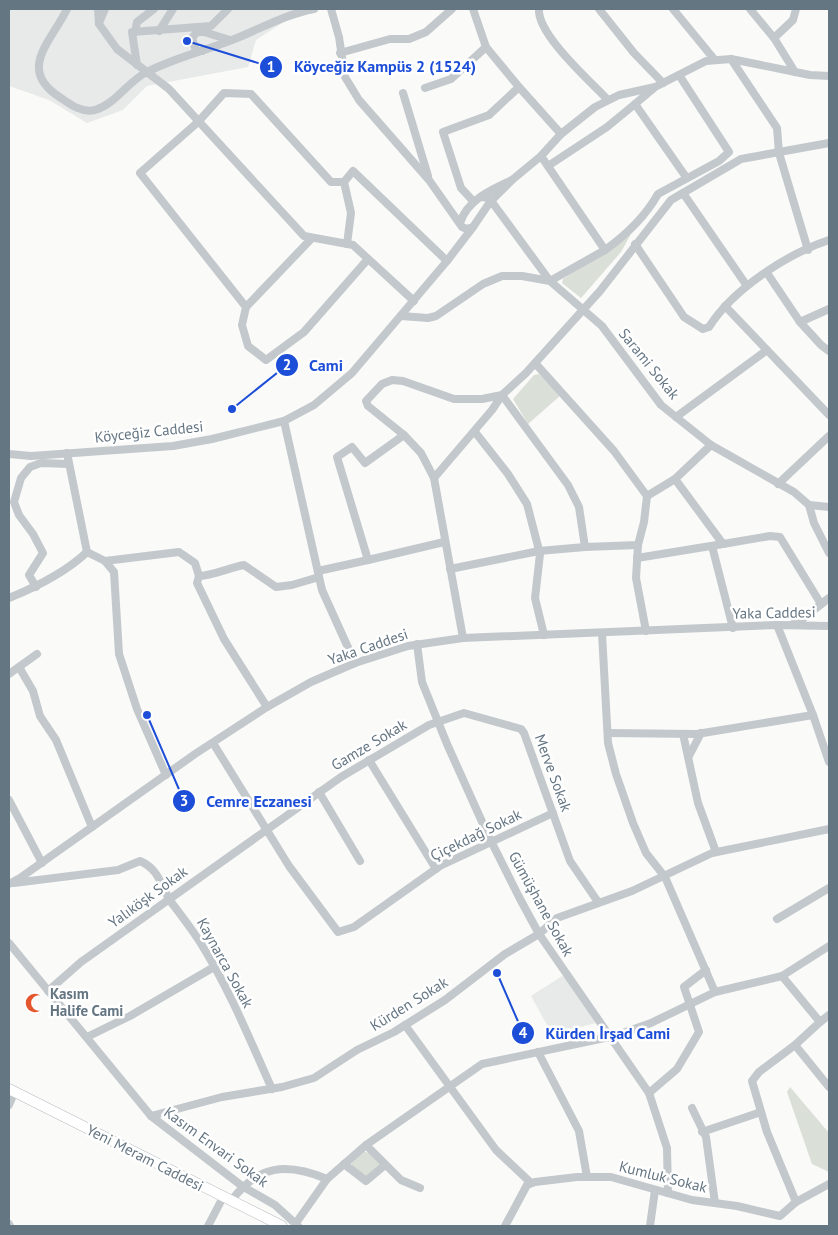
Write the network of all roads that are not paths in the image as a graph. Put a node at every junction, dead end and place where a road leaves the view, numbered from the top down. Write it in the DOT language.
graph roads {
  1 [pos="67,9"];
  2 [pos="98,9"];
  3 [pos="105,9"];
  4 [pos="154,9"];
  5 [pos="173,9"];
  6 [pos="228,9"];
  7 [pos="314,9"];
  8 [pos="331,9"];
  9 [pos="452,9"];
  10 [pos="473,9"];
  11 [pos="539,9"];
  12 [pos="599,9"];
  13 [pos="673,9"];
  14 [pos="750,9"];
  15 [pos="796,9"];
  16 [pos="99,24"];
  17 [pos="199,29"];
  18 [pos="159,31"];
  19 [pos="135,32"];
  20 [pos="774,38"];
  21 [pos="232,40"];
  22 [pos="486,47"];
  23 [pos="202,51"];
  24 [pos="340,52"];
  25 [pos="714,59"];
  26 [pos="731,59"];
  27 [pos="137,65"];
  28 [pos="148,71"];
  29 [pos="795,72"];
  30 [pos="679,74"];
  31 [pos="829,76"];
  32 [pos="659,85"];
  33 [pos="519,87"];
  34 [pos="426,88"];
  35 [pos="403,94"];
  36 [pos="607,99"];
  37 [pos="635,104"];
  38 [pos="198,122"];
  39 [pos="561,134"];
  40 [pos="829,143"];
  41 [pos="729,152"];
  42 [pos="779,153"];
  43 [pos="541,156"];
  44 [pos="736,162"];
  45 [pos="548,166"];
  46 [pos="686,177"];
  47 [pos="429,180"];
  48 [pos="512,180"];
  49 [pos="344,182"];
  50 [pos="684,193"];
  51 [pos="445,202"];
  52 [pos="490,202"];
  53 [pos="474,203"];
  54 [pos="484,212"];
  55 [pos="503,216"];
  56 [pos="460,224"];
  57 [pos="473,227"];
  58 [pos="312,238"];
  59 [pos="829,240"];
  60 [pos="348,244"];
  61 [pos="635,244"];
  62 [pos="457,248"];
  63 [pos="605,250"];
  64 [pos="808,250"];
  65 [pos="368,259"];
  66 [pos="447,262"];
  67 [pos="767,273"];
  68 [pos="550,281"];
  69 [pos="747,286"];
  70 [pos="414,301"];
  71 [pos="246,306"];
  72 [pos="725,306"];
  73 [pos="582,309"];
  74 [pos="829,309"];
  75 [pos="401,316"];
  76 [pos="800,322"];
  77 [pos="767,350"];
  78 [pos="829,350"];
  79 [pos="535,362"];
  80 [pos="502,395"];
  81 [pos="829,415"];
  82 [pos="676,417"];
  83 [pos="284,421"];
  84 [pos="475,432"];
  85 [pos="404,435"];
  86 [pos="829,436"];
  87 [pos="711,445"];
  88 [pos="9,454"];
  89 [pos="67,454"];
  90 [pos="69,464"];
  91 [pos="434,478"];
  92 [pos="675,479"];
  93 [pos="778,484"];
  94 [pos="647,496"];
  95 [pos="809,505"];
  96 [pos="829,507"];
  97 [pos="444,542"];
  98 [pos="723,544"];
  99 [pos="638,545"];
  100 [pos="712,546"];
  101 [pos="586,547"];
  102 [pos="540,551"];
  103 [pos="87,552"];
  104 [pos="829,553"];
  105 [pos="637,558"];
  106 [pos="368,560"];
  107 [pos="105,561"];
  108 [pos="450,569"];
  109 [pos="318,574"];
  110 [pos="200,576"];
  111 [pos="36,587"];
  112 [pos="9,598"];
  113 [pos="829,598"];
  114 [pos="818,607"];
  115 [pos="778,625"];
  116 [pos="789,626"];
  117 [pos="818,626"];
  118 [pos="829,626"];
  119 [pos="733,628"];
  120 [pos="646,631"];
  121 [pos="602,633"];
  122 [pos="544,635"];
  123 [pos="462,638"];
  124 [pos="417,644"];
  125 [pos="37,654"];
  126 [pos="355,663"];
  127 [pos="19,667"];
  128 [pos="9,674"];
  129 [pos="268,708"];
  130 [pos="813,714"];
  131 [pos="438,721"];
  132 [pos="608,733"];
  133 [pos="701,733"];
  134 [pos="683,734"];
  135 [pos="213,742"];
  136 [pos="688,756"];
  137 [pos="369,760"];
  138 [pos="829,762"];
  139 [pos="166,775"];
  140 [pos="319,792"];
  141 [pos="9,800"];
  142 [pos="553,813"];
  143 [pos="92,827"];
  144 [pos="829,829"];
  145 [pos="266,830"];
  146 [pos="491,842"];
  147 [pos="716,852"];
  148 [pos="360,861"];
  149 [pos="42,863"];
  150 [pos="436,869"];
  151 [pos="665,876"];
  152 [pos="9,884"];
  153 [pos="829,888"];
  154 [pos="170,899"];
  155 [pos="598,902"];
  156 [pos="776,919"];
  157 [pos="539,934"];
  158 [pos="9,943"];
  159 [pos="829,946"];
  160 [pos="214,968"];
  161 [pos="706,970"];
  162 [pos="782,976"];
  163 [pos="48,991"];
  164 [pos="715,992"];
  165 [pos="691,1005"];
  166 [pos="829,1015"];
  167 [pos="820,1022"];
  168 [pos="405,1025"];
  169 [pos="87,1037"];
  170 [pos="608,1037"];
  171 [pos="795,1045"];
  172 [pos="538,1052"];
  173 [pos="449,1086"];
  174 [pos="829,1087"];
  175 [pos="272,1089"];
  176 [pos="649,1093"];
  177 [pos="10,1097"];
  178 [pos="692,1108"];
  179 [pos="762,1112"];
  180 [pos="151,1116"];
  181 [pos="702,1132"];
  182 [pos="366,1145"];
  183 [pos="344,1164"];
  184 [pos="385,1165"];
  185 [pos="587,1177"];
  186 [pos="326,1179"];
  187 [pos="531,1183"];
  188 [pos="829,1184"];
  189 [pos="242,1186"];
  190 [pos="420,1188"];
  191 [pos="655,1190"];
  192 [pos="668,1193"];
  193 [pos="225,1202"];
  194 [pos="796,1202"];
  195 [pos="715,1203"];
  196 [pos="297,1225"];
  197 [pos="208,1226"];
  198 [pos="267,1226"];
  199 [pos="282,1226"];
  200 [pos="507,1226"];
  201 [pos="650,1226"];
  1 -- 28 [label="street"];
  2 -- 16 [label="street"];
  3 -- 16 [label="street"];
  4 -- 19 [label="street"];
  5 -- 18 [label="street"];
  6 -- 17 [label="street"];
  7 -- 21 [label="street"];
  8 -- 24 [label="street"];
  9 -- 24 [label="street"];
  10 -- 22 [label="street"];
  11 -- 36 [label="street"];
  12 -- 32 [label="street"];
  13 -- 25 [label="street"];
  14 -- 20 [label="street"];
  15 -- 20 [label="street"];
  16 -- 27 [label="street"];
  17 -- 18 [label="street"];
  17 -- 21 [label="street"];
  17 -- 23 [label="street"];
  18 -- 19 [label="street"];
  19 -- 27 [label="street"];
  20 -- 29 [label="street"];
  21 -- 23 [label="street"];
  22 -- 33 [label="street"];
  22 -- 34 [label="street"];
  23 -- 28 [label="street"];
  24 -- 47 [label="street"];
  25 -- 26 [label="street"];
  25 -- 30 [label="street"];
  26 -- 29 [label="street"];
  26 -- 42 [label="street"];
  27 -- 28 [label="street"];
  28 -- 38 [label="street"];
  29 -- 31 [label="street"];
  30 -- 32 [label="street"];
  30 -- 41 [label="street"];
  32 -- 36 [label="street"];
  32 -- 37 [label="street"];
  33 -- 39 [label="street"];
  33 -- 53 [label="street"];
  35 -- 47 [label="street"];
  36 -- 39 [label="street"];
  37 -- 45 [label="street"];
  37 -- 46 [label="street"];
  38 -- 49 [label="street"];
  38 -- 58 [label="street"];
  38 -- 71 [label="street"];
  39 -- 43 [label="street"];
  40 -- 42 [label="street"];
  41 -- 44 [label="street"];
  41 -- 46 [label="street"];
  42 -- 44 [label="street"];
  42 -- 64 [label="street"];
  43 -- 45 [label="street"];
  43 -- 48 [label="street"];
  44 -- 50 [label="street"];
  45 -- 63 [label="street"];
  46 -- 63 [label="street"];
  47 -- 51 [label="street"];
  48 -- 52 [label="street"];
  48 -- 53 [label="street"];
  49 -- 60 [label="street"];
  49 -- 66 [label="street"];
  50 -- 61 [label="street"];
  50 -- 69 [label="street"];
  51 -- 53 [label="street"];
  51 -- 56 [label="street"];
  52 -- 53 [label="street, Sarami Sokak"];
  52 -- 54 [label="street, Köyceğiz Caddesi"];
  52 -- 55 [label="street, Sarami Sokak"];
  53 -- 56 [label="street"];
  54 -- 55 [label="street"];
  54 -- 57 [label="street, Köyceğiz Caddesi"];
  55 -- 68 [label="street, Sarami Sokak"];
  56 -- 57 [label="street"];
  56 -- 62 [label="street, Köyceğiz Caddesi"];
  57 -- 62 [label="street, Köyceğiz Caddesi"];
  58 -- 60 [label="street"];
  58 -- 71 [label="street"];
  59 -- 64 [label="street"];
  60 -- 65 [label="street"];
  61 -- 72 [label="street"];
  61 -- 73 [label="street"];
  62 -- 66 [label="street, Köyceğiz Caddesi"];
  63 -- 68 [label="street"];
  64 -- 67 [label="street"];
  65 -- 70 [label="street"];
  65 -- 71 [label="street"];
  66 -- 70 [label="street, Köyceğiz Caddesi"];
  67 -- 69 [label="street"];
  67 -- 76 [label="street"];
  68 -- 73 [label="street, Sarami Sokak"];
  68 -- 75 [label="street"];
  69 -- 72 [label="street"];
  70 -- 75 [label="street, Köyceğiz Caddesi"];
  72 -- 77 [label="street"];
  73 -- 79 [label="street"];
  73 -- 82 [label="street, Sarami Sokak"];
  74 -- 76 [label="street"];
  75 -- 83 [label="street, Köyceğiz Caddesi"];
  76 -- 78 [label="street"];
  77 -- 81 [label="street"];
  77 -- 82 [label="street"];
  79 -- 80 [label="street"];
  79 -- 94 [label="street"];
  80 -- 84 [label="street"];
  80 -- 85 [label="street"];
  80 -- 101 [label="street"];
  82 -- 87 [label="street, Sarami Sokak"];
  83 -- 89 [label="street, Köyceğiz Caddesi"];
  83 -- 109 [label="street"];
  84 -- 91 [label="street"];
  84 -- 102 [label="street"];
  85 -- 91 [label="street"];
  85 -- 106 [label="street"];
  86 -- 93 [label="street"];
  87 -- 92 [label="street"];
  87 -- 93 [label="street, Sarami Sokak"];
  88 -- 89 [label="street, Köyceğiz Caddesi"];
  89 -- 90 [label="street"];
  90 -- 103 [label="street"];
  90 -- 111 [label="street"];
  91 -- 97 [label="street"];
  92 -- 94 [label="street"];
  92 -- 98 [label="street"];
  93 -- 95 [label="street, Sarami Sokak"];
  94 -- 99 [label="street"];
  95 -- 96 [label="street"];
  95 -- 104 [label="street"];
  97 -- 106 [label="street"];
  97 -- 108 [label="street"];
  98 -- 100 [label="street"];
  98 -- 114 [label="street"];
  99 -- 101 [label="street"];
  99 -- 105 [label="street"];
  100 -- 105 [label="street"];
  100 -- 119 [label="street"];
  101 -- 102 [label="street"];
  102 -- 108 [label="street"];
  102 -- 122 [label="street"];
  103 -- 107 [label="street"];
  103 -- 111 [label="street"];
  105 -- 120 [label="street"];
  106 -- 109 [label="street"];
  107 -- 110 [label="street"];
  107 -- 139 [label="street"];
  108 -- 123 [label="street"];
  109 -- 110 [label="street"];
  109 -- 126 [label="street"];
  110 -- 129 [label="street"];
  111 -- 112 [label="street"];
  113 -- 114 [label="street"];
  114 -- 116 [label="street"];
  114 -- 117 [label="street"];
  115 -- 116 [label="street, Yaka Caddesi"];
  115 -- 119 [label="street, Yaka Caddesi"];
  115 -- 130 [label="street"];
  116 -- 117 [label="street, Yaka Caddesi"];
  117 -- 118 [label="street, Yaka Caddesi"];
  119 -- 120 [label="street, Yaka Caddesi"];
  120 -- 121 [label="street, Yaka Caddesi"];
  121 -- 122 [label="street, Yaka Caddesi"];
  121 -- 132 [label="street"];
  122 -- 123 [label="street, Yaka Caddesi"];
  123 -- 124 [label="street, Yaka Caddesi"];
  124 -- 126 [label="street, Yaka Caddesi"];
  124 -- 131 [label="street, Gümüşhane Sokak"];
  125 -- 127 [label="street"];
  126 -- 129 [label="street, Yaka Caddesi"];
  127 -- 128 [label="street"];
  127 -- 143 [label="street"];
  129 -- 135 [label="street, Yaka Caddesi"];
  130 -- 133 [label="street"];
  130 -- 138 [label="street"];
  131 -- 137 [label="street, Gamze Sokak"];
  131 -- 142 [label="street, Merve Sokak"];
  131 -- 146 [label="street, Gümüşhane Sokak"];
  132 -- 134 [label="street"];
  132 -- 151 [label="street"];
  133 -- 134 [label="street"];
  133 -- 136 [label="street"];
  134 -- 136 [label="street"];
  135 -- 139 [label="street, Yaka Caddesi"];
  135 -- 145 [label="street"];
  136 -- 147 [label="street"];
  137 -- 140 [label="street, Gamze Sokak"];
  137 -- 150 [label="street"];
  139 -- 143 [label="street, Yaka Caddesi"];
  140 -- 145 [label="street, Gamze Sokak"];
  140 -- 148 [label="street"];
  141 -- 149 [label="street"];
  142 -- 146 [label="street, Çiçekdağ Sokak"];
  142 -- 155 [label="street, Merve Sokak"];
  143 -- 149 [label="street, Yaka Caddesi"];
  144 -- 147 [label="street, Kürden Sokak"];
  145 -- 150 [label="street, Çiçekdağ Sokak"];
  145 -- 154 [label="street, Yalıköşk Sokak"];
  146 -- 150 [label="street, Çiçekdağ Sokak"];
  146 -- 157 [label="street, Gümüşhane Sokak"];
  147 -- 151 [label="street, Kürden Sokak"];
  149 -- 152 [label="street, Yaka Caddesi"];
  151 -- 155 [label="street, Kürden Sokak"];
  151 -- 161 [label="street"];
  152 -- 154 [label="street, Kaynarca Sokak"];
  153 -- 156 [label="street"];
  154 -- 160 [label="street, Kaynarca Sokak"];
  154 -- 163 [label="street, Yalıköşk Sokak"];
  155 -- 157 [label="street, Kürden Sokak"];
  157 -- 168 [label="street, Kürden Sokak"];
  157 -- 170 [label="street, Gümüşhane Sokak"];
  158 -- 163 [label="street, Kasım Envari Sokak"];
  159 -- 162 [label="street"];
  160 -- 169 [label="street"];
  160 -- 175 [label="street, Kaynarca Sokak"];
  161 -- 164 [label="street"];
  161 -- 165 [label="street"];
  162 -- 164 [label="street"];
  162 -- 167 [label="street"];
  163 -- 169 [label="street, Kasım Envari Sokak"];
  164 -- 165 [label="street"];
  165 -- 170 [label="street"];
  165 -- 176 [label="street"];
  166 -- 167 [label="street"];
  167 -- 171 [label="street"];
  168 -- 173 [label="street"];
  168 -- 175 [label="street, Kürden Sokak"];
  169 -- 180 [label="street, Kasım Envari Sokak"];
  170 -- 172 [label="street"];
  170 -- 176 [label="street, Gümüşhane Sokak"];
  171 -- 174 [label="street"];
  171 -- 179 [label="street"];
  172 -- 173 [label="street"];
  172 -- 185 [label="street"];
  173 -- 182 [label="street"];
  173 -- 187 [label="street"];
  175 -- 180 [label="street, Kürden Sokak"];
  176 -- 192 [label="street, Gümüşhane Sokak"];
  177 -- 193 [label="main road, Yeni Meram Caddesi"];
  178 -- 181 [label="street"];
  179 -- 181 [label="street"];
  179 -- 194 [label="street"];
  180 -- 189 [label="street, Kasım Envari Sokak"];
  181 -- 195 [label="street"];
  182 -- 183 [label="street"];
  182 -- 184 [label="street"];
  183 -- 184 [label="street"];
  183 -- 186 [label="street"];
  184 -- 190 [label="street"];
  185 -- 187 [label="street, Kumluk Sokak"];
  185 -- 191 [label="street, Kumluk Sokak"];
  186 -- 189 [label="street"];
  186 -- 196 [label="street"];
  187 -- 200 [label="street"];
  188 -- 194 [label="street, Kumluk Sokak"];
  189 -- 193 [label="street"];
  189 -- 196 [label="street, Kasım Envari Sokak"];
  191 -- 192 [label="street, Kumluk Sokak"];
  191 -- 201 [label="street"];
  192 -- 195 [label="street, Kumluk Sokak"];
  193 -- 197 [label="street"];
  193 -- 198 [label="main road, Yeni Meram Caddesi"];
  193 -- 199 [label="main road, Yeni Meram Caddesi"];
  194 -- 195 [label="street, Kumluk Sokak"];
}
